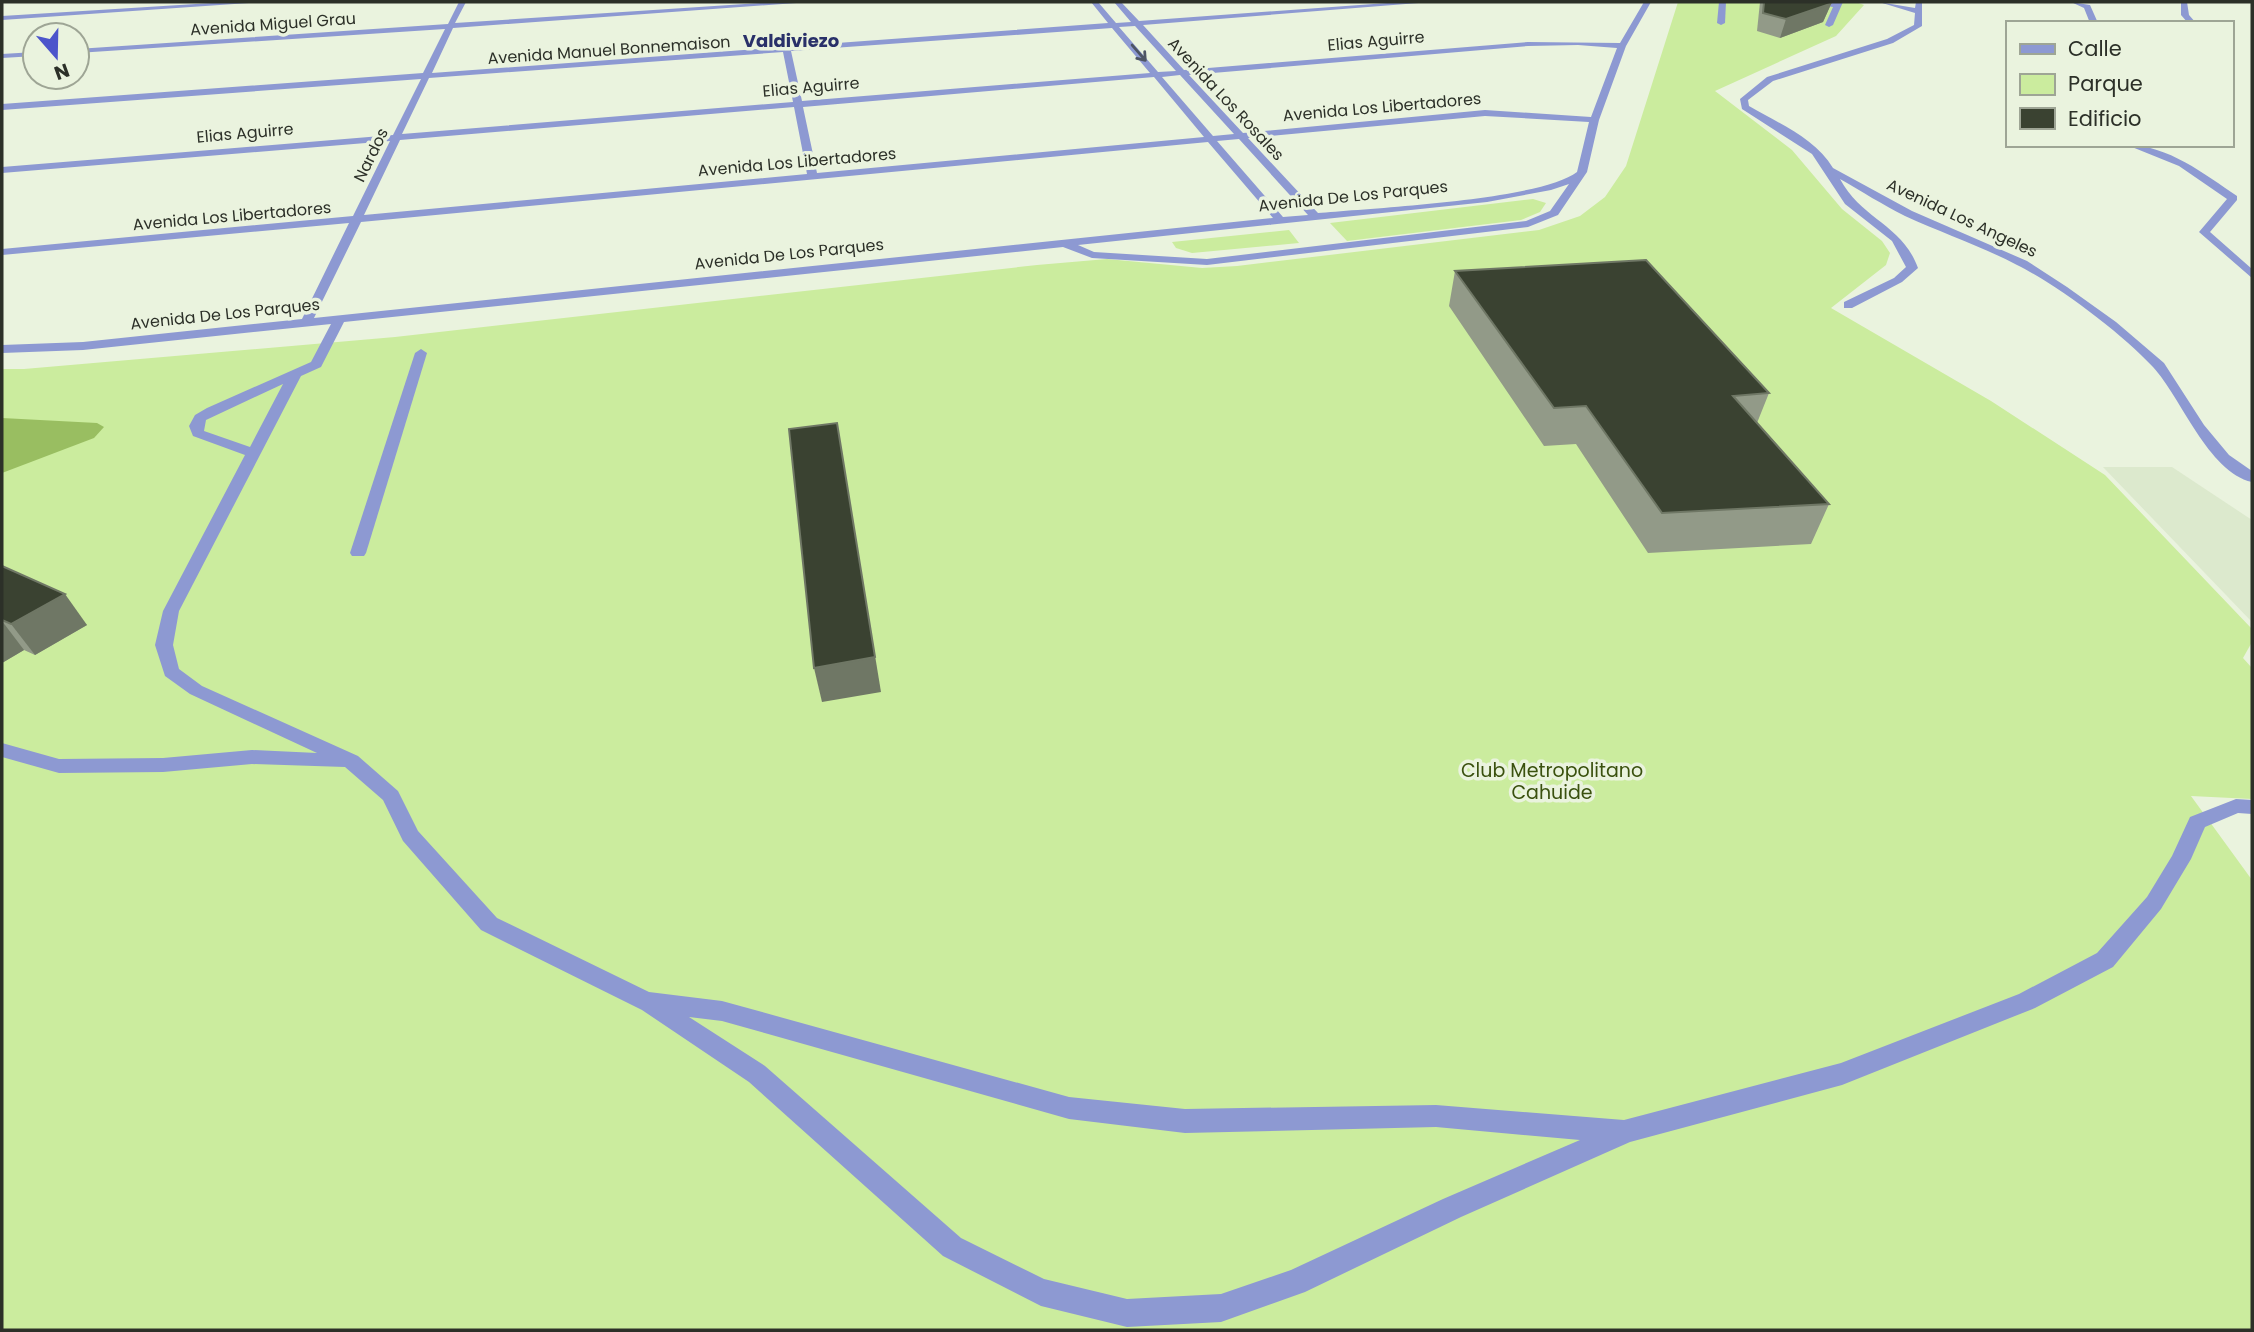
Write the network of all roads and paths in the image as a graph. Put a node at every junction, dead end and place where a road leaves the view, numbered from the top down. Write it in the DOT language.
graph roads {
  1 [pos="259,2"];
  2 [pos="463,2"];
  3 [pos="806,2"];
  4 [pos="1094,2"];
  5 [pos="1117,2"];
  6 [pos="1427,2"];
  7 [pos="1647,2"];
  8 [pos="1722,2"];
  9 [pos="1799,2"];
  10 [pos="1882,2"];
  11 [pos="2074,2"];
  12 [pos="2184,2"];
  13 [pos="1838,4"];
  14 [pos="1919,7"];
  15 [pos="2,18"];
  16 [pos="2093,21"];
  17 [pos="2190,21"];
  18 [pos="1137,23"];
  19 [pos="1721,23"];
  20 [pos="1114,25"];
  21 [pos="1829,25"];
  22 [pos="451,26"];
  23 [pos="1622,46"];
  24 [pos="91,50"];
  25 [pos="787,51"];
  26 [pos="21,55"];
  27 [pos="2,56"];
  28 [pos="1183,73"];
  29 [pos="1157,75"];
  30 [pos="427,77"];
  31 [pos="798,104"];
  32 [pos="2,107"];
  33 [pos="1594,120"];
  34 [pos="398,136"];
  35 [pos="1241,136"];
  36 [pos="1212,139"];
  37 [pos="2137,147"];
  38 [pos="2,170"];
  39 [pos="1830,170"];
  40 [pos="813,177"];
  41 [pos="1577,177"];
  42 [pos="1315,216"];
  43 [pos="1279,219"];
  44 [pos="356,220"];
  45 [pos="1059,242"];
  46 [pos="2,252"];
  47 [pos="2252,275"];
  48 [pos="1849,305"];
  49 [pos="340,318"];
  50 [pos="307,321"];
  51 [pos="2,349"];
  52 [pos="421,353"];
  53 [pos="295,374"];
  54 [pos="253,453"];
  55 [pos="2252,478"];
  56 [pos="358,553"];
  57 [pos="2,750"];
  58 [pos="351,761"];
  59 [pos="2252,807"];
  60 [pos="646,1002"];
  61 [pos="1624,1132"];
  1 -- 15 [label="street"];
  2 -- 22 [label="street, Nardos"];
  3 -- 22 [label="street, Avenida Miguel Grau"];
  4 -- 20 [label="street, Avenida Los Rosales"];
  5 -- 18 [label="street, Avenida Los Rosales"];
  6 -- 18 [label="street, Avenida Manuel Bonnemaison"];
  7 -- 23 [label="street"];
  8 -- 19 [label="street"];
  9 -- 13 [label="street"];
  10 -- 14 [label="street"];
  11 -- 16 [label="street"];
  12 -- 17 [label="street"];
  13 -- 21 [label="street"];
  14 -- 39 [label="street"];
  18 -- 20 [label="street, Avenida Manuel Bonnemaison"];
  18 -- 28 [label="street, Avenida Los Rosales"];
  20 -- 25 [label="street, Avenida Manuel Bonnemaison"];
  20 -- 29 [label="street, Avenida Los Rosales, one-way"];
  22 -- 24 [label="street, Avenida Miguel Grau"];
  22 -- 30 [label="street, Nardos"];
  23 -- 28 [label="street, Elias Aguirre"];
  23 -- 33 [label="street"];
  25 -- 30 [label="street, Avenida Manuel Bonnemaison"];
  25 -- 31 [label="street"];
  26 -- 27 [label="street"];
  28 -- 29 [label="street, Elias Aguirre"];
  28 -- 35 [label="street, Avenida Los Rosales"];
  29 -- 31 [label="street, Elias Aguirre"];
  29 -- 36 [label="street, Avenida Los Rosales"];
  30 -- 32 [label="street, Avenida Manuel Bonnemaison"];
  30 -- 34 [label="street, Nardos"];
  31 -- 34 [label="street, Elias Aguirre"];
  31 -- 40 [label="street"];
  33 -- 35 [label="street, Avenida Los Libertadores"];
  33 -- 41 [label="street"];
  34 -- 38 [label="street, Elias Aguirre"];
  34 -- 44 [label="street, Nardos"];
  35 -- 36 [label="street, Avenida Los Libertadores"];
  35 -- 42 [label="street, Avenida Los Rosales"];
  36 -- 40 [label="street, Avenida Los Libertadores"];
  36 -- 43 [label="street, Avenida Los Rosales"];
  37 -- 47 [label="street"];
  39 -- 48 [label="street"];
  39 -- 55 [label="street, Avenida Los Angeles"];
  40 -- 44 [label="street, Avenida Los Libertadores"];
  41 -- 42 [label="street, Avenida De Los Parques"];
  41 -- 45 [label="street"];
  42 -- 43 [label="street, Avenida De Los Parques"];
  43 -- 45 [label="street, Avenida De Los Parques"];
  44 -- 46 [label="street, Avenida Los Libertadores"];
  44 -- 50 [label="street, Nardos"];
  45 -- 49 [label="street, Avenida De Los Parques"];
  49 -- 50 [label="street, Avenida De Los Parques"];
  49 -- 53 [label="street"];
  50 -- 51 [label="street, Avenida De Los Parques"];
  52 -- 56 [label="street"];
  53 -- 54 [label="street"];
  53 -- 54 [label="street"];
  54 -- 58 [label="street"];
  57 -- 58 [label="street"];
  58 -- 60 [label="street"];
  59 -- 61 [label="street"];
  60 -- 61 [label="street"];
  60 -- 61 [label="street"];
}
